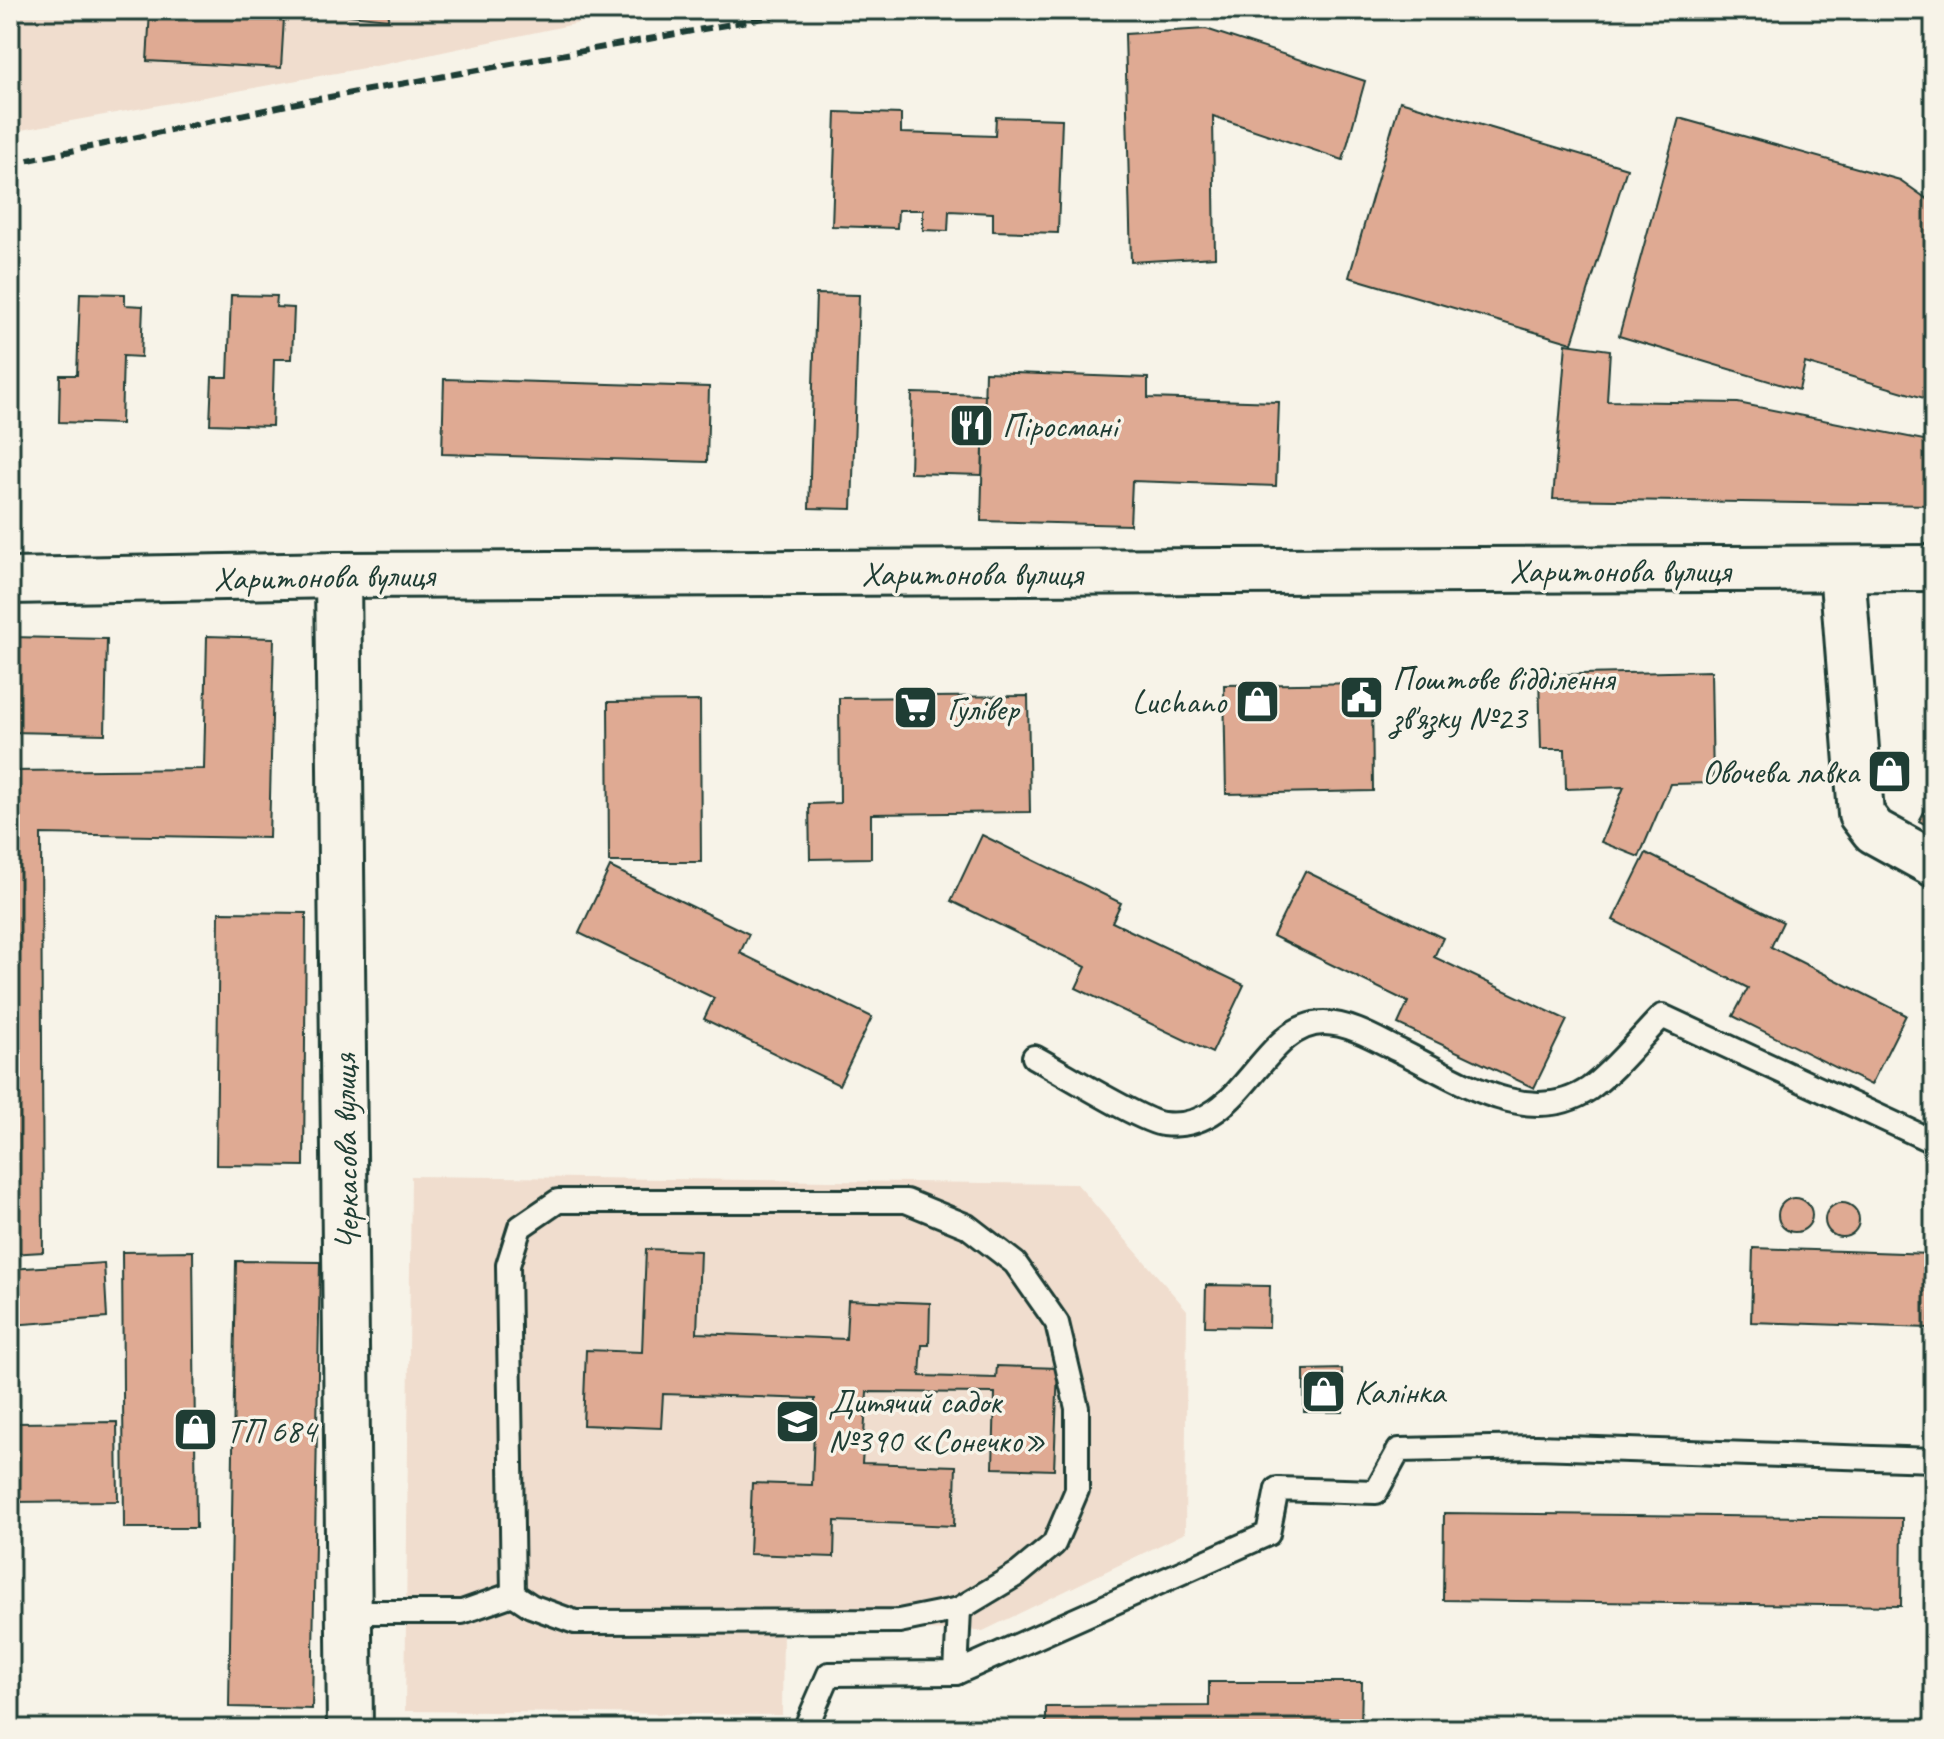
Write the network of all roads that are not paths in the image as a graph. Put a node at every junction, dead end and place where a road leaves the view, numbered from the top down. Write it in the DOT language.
graph roads {
  1 [pos="1934,568"];
  2 [pos="1842,569"];
  3 [pos="338,575"];
  4 [pos="10,581"];
  5 [pos="1934,864"];
  6 [pos="1034,1057"];
  7 [pos="1934,1142"];
  8 [pos="1934,1460"];
  9 [pos="513,1594"];
  10 [pos="959,1609"];
  11 [pos="350,1612"];
  12 [pos="956,1673"];
  13 [pos="350,1729"];
  14 [pos="805,1729"];
  1 -- 2 [label="street, Харитонова вулиця"];
  2 -- 3 [label="street, Харитонова вулиця"];
  2 -- 5 [label="street"];
  3 -- 4 [label="street, Харитонова вулиця"];
  3 -- 11 [label="street, Черкасова вулиця"];
  6 -- 7 [label="lane"];
  8 -- 12 [label="lane"];
  9 -- 10 [label="lane"];
  9 -- 10 [label="lane"];
  9 -- 11 [label="lane"];
  10 -- 12 [label="lane"];
  11 -- 13 [label="street, Черкасова вулиця"];
  12 -- 14 [label="lane"];
}
